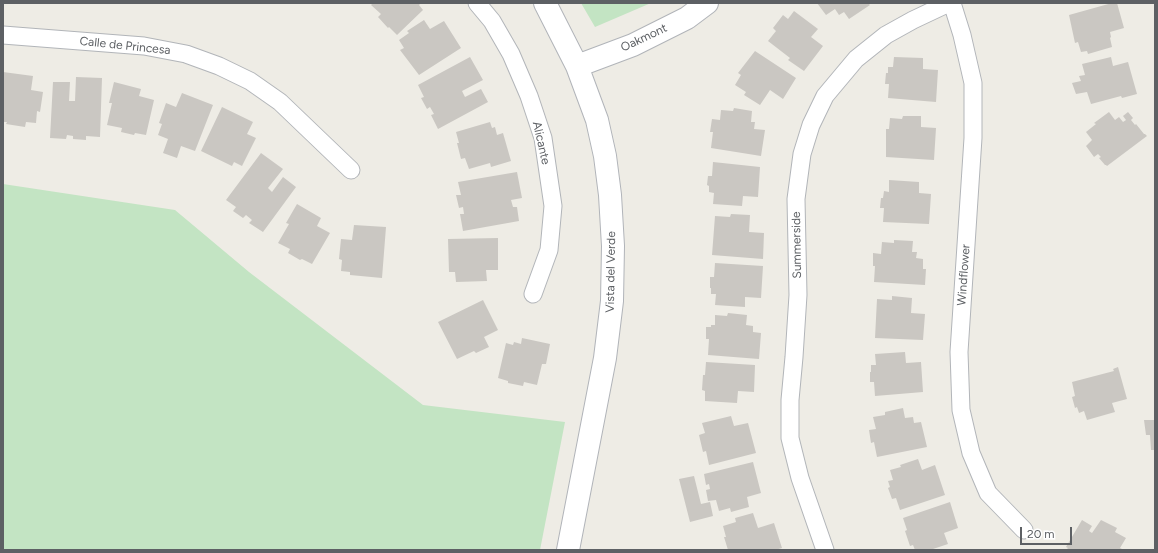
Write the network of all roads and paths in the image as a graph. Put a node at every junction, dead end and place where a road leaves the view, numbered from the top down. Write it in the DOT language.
graph roads {
  1 [pos="477,3"];
  2 [pos="545,3"];
  3 [pos="708,3"];
  4 [pos="949,3"];
  5 [pos="952,3"];
  6 [pos="3,35"];
  7 [pos="577,66"];
  8 [pos="351,170"];
  9 [pos="533,294"];
  10 [pos="1024,530"];
  11 [pos="568,550"];
  12 [pos="825,550"];
  1 -- 9 [label="street, Alicante"];
  2 -- 7 [label="street, Vista del Verde"];
  3 -- 7 [label="street, Oakmont"];
  4 -- 12 [label="street, Summerside"];
  5 -- 10 [label="street, Windflower"];
  6 -- 8 [label="street, Calle de Princesa"];
  7 -- 11 [label="street, Vista del Verde"];
}
